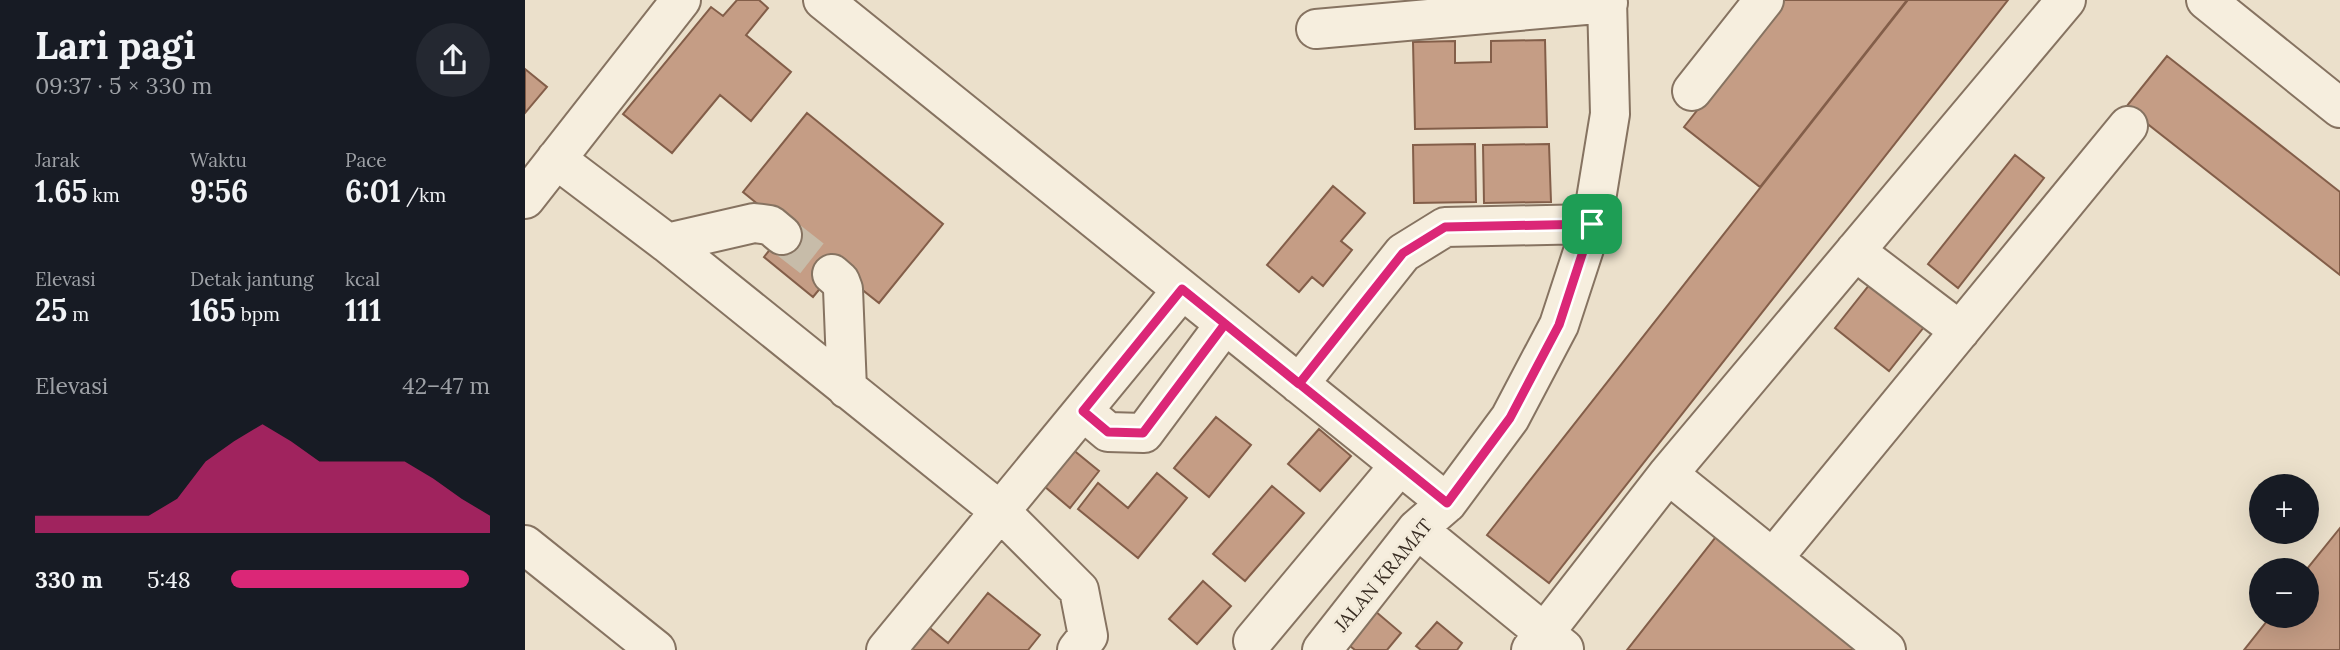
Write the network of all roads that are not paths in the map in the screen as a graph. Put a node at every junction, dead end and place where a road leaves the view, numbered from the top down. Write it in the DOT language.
graph roads {
  1 [pos="681,0"];
  2 [pos="823,0"];
  3 [pos="1764,0"];
  4 [pos="2066,0"];
  5 [pos="2206,0"];
  6 [pos="1607,1"];
  7 [pos="1316,29"];
  8 [pos="1692,91"];
  9 [pos="2340,108"];
  10 [pos="2128,126"];
  11 [pos="556,159"];
  12 [pos="525,199"];
  13 [pos="1592,224"];
  14 [pos="782,235"];
  15 [pos="667,243"];
  16 [pos="1855,251"];
  17 [pos="832,274"];
  18 [pos="1182,289"];
  19 [pos="1225,324"];
  20 [pos="1960,331"];
  21 [pos="1299,384"];
  22 [pos="846,389"];
  23 [pos="1083,411"];
  24 [pos="1399,465"];
  25 [pos="1668,474"];
  26 [pos="1447,503"];
  27 [pos="1000,511"];
  28 [pos="1417,529"];
  29 [pos="525,545"];
  30 [pos="1774,557"];
  31 [pos="1253,641"];
  32 [pos="1547,644"];
  33 [pos="656,650"];
  34 [pos="886,650"];
  35 [pos="1077,650"];
  36 [pos="1321,650"];
  37 [pos="1886,650"];
  1 -- 11 [label="street"];
  2 -- 18 [label="street"];
  3 -- 8 [label="street"];
  4 -- 16 [label="street"];
  5 -- 9 [label="street"];
  6 -- 7 [label="street"];
  6 -- 13 [label="street, JALAN KRAMAT"];
  10 -- 20 [label="street"];
  11 -- 12 [label="street"];
  11 -- 15 [label="street"];
  13 -- 21 [label="street"];
  13 -- 26 [label="street, JALAN KRAMAT"];
  14 -- 15 [label="street"];
  15 -- 22 [label="street"];
  16 -- 20 [label="street"];
  16 -- 25 [label="street"];
  17 -- 22 [label="street"];
  18 -- 19 [label="street"];
  18 -- 23 [label="street"];
  19 -- 21 [label="street"];
  19 -- 23 [label="street"];
  20 -- 30 [label="street"];
  21 -- 24 [label="street"];
  22 -- 27 [label="street"];
  23 -- 27 [label="street"];
  24 -- 26 [label="street"];
  24 -- 31 [label="street"];
  25 -- 30 [label="street"];
  25 -- 32 [label="street"];
  26 -- 28 [label="street, JALAN KRAMAT"];
  27 -- 34 [label="street"];
  27 -- 35 [label="street"];
  28 -- 32 [label="street"];
  28 -- 36 [label="street, JALAN KRAMAT"];
  29 -- 33 [label="street"];
  30 -- 37 [label="street"];
}
